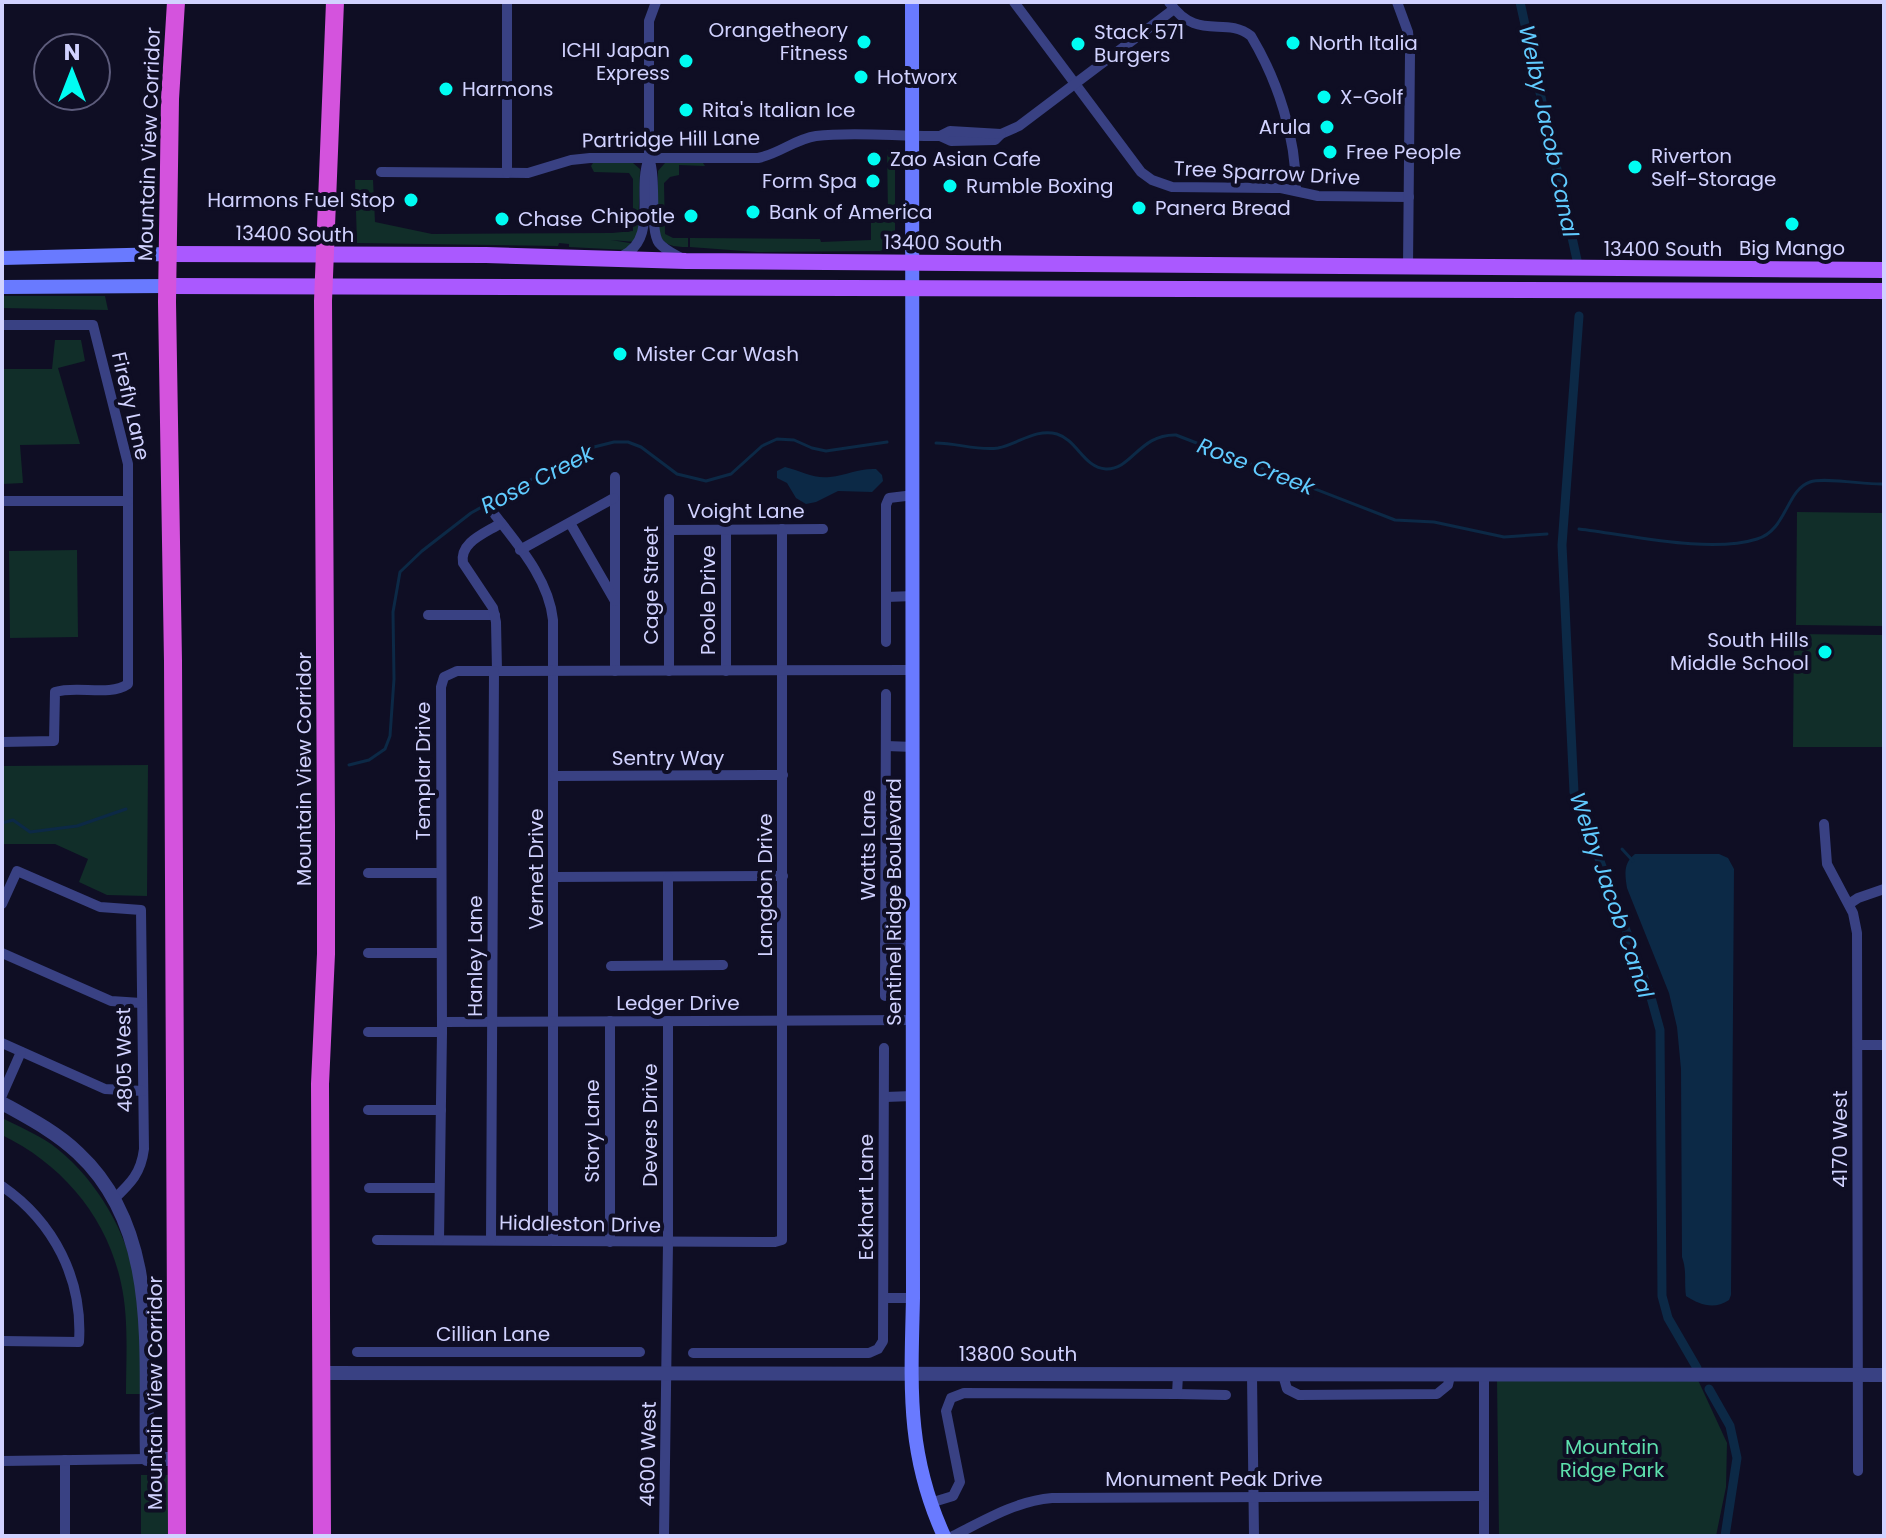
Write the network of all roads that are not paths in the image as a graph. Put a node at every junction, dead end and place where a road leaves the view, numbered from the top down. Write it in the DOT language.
graph roads {
  1 [pos="176,2"];
  2 [pos="335,2"];
  3 [pos="507,2"];
  4 [pos="656,2"];
  5 [pos="912,2"];
  6 [pos="1014,2"];
  7 [pos="1397,2"];
  8 [pos="1171,5"];
  9 [pos="1075,84"];
  10 [pos="913,136"];
  11 [pos="649,158"];
  12 [pos="381,172"];
  13 [pos="507,173"];
  14 [pos="1296,190"];
  15 [pos="1409,197"];
  16 [pos="168,254"];
  17 [pos="325,254"];
  18 [pos="2,258"];
  19 [pos="614,260"];
  20 [pos="686,261"];
  21 [pos="914,262"];
  22 [pos="1408,267"];
  23 [pos="1884,270"];
  24 [pos="168,286"];
  25 [pos="2,287"];
  26 [pos="324,287"];
  27 [pos="914,290"];
  28 [pos="1884,291"];
  29 [pos="2,325"];
  30 [pos="615,477"];
  31 [pos="914,495"];
  32 [pos="614,498"];
  33 [pos="669,499"];
  34 [pos="2,501"];
  35 [pos="128,501"];
  36 [pos="498,519"];
  37 [pos="570,523"];
  38 [pos="726,529"];
  39 [pos="782,529"];
  40 [pos="823,529"];
  41 [pos="669,530"];
  42 [pos="520,550"];
  43 [pos="914,596"];
  44 [pos="886,597"];
  45 [pos="615,602"];
  46 [pos="428,615"];
  47 [pos="495,615"];
  48 [pos="886,642"];
  49 [pos="914,670"];
  50 [pos="495,671"];
  51 [pos="553,671"];
  52 [pos="615,671"];
  53 [pos="669,671"];
  54 [pos="726,671"];
  55 [pos="782,671"];
  56 [pos="886,694"];
  57 [pos="2,742"];
  58 [pos="886,746"];
  59 [pos="914,747"];
  60 [pos="783,775"];
  61 [pos="554,776"];
  62 [pos="1824,824"];
  63 [pos="368,873"];
  64 [pos="441,873"];
  65 [pos="783,876"];
  66 [pos="554,877"];
  67 [pos="668,877"];
  68 [pos="1884,889"];
  69 [pos="2,904"];
  70 [pos="1849,904"];
  71 [pos="885,945"];
  72 [pos="914,945"];
  73 [pos="2,953"];
  74 [pos="368,953"];
  75 [pos="441,953"];
  76 [pos="668,965"];
  77 [pos="723,965"];
  78 [pos="611,966"];
  79 [pos="885,996"];
  80 [pos="141,1003"];
  81 [pos="913,1020"];
  82 [pos="492,1021"];
  83 [pos="610,1021"];
  84 [pos="668,1021"];
  85 [pos="783,1021"];
  86 [pos="553,1022"];
  87 [pos="442,1027"];
  88 [pos="368,1032"];
  89 [pos="2,1043"];
  90 [pos="1858,1045"];
  91 [pos="1884,1045"];
  92 [pos="884,1048"];
  93 [pos="21,1052"];
  94 [pos="143,1091"];
  95 [pos="2,1095"];
  96 [pos="913,1096"];
  97 [pos="885,1097"];
  98 [pos="2,1103"];
  99 [pos="368,1110"];
  100 [pos="441,1110"];
  101 [pos="2,1186"];
  102 [pos="369,1188"];
  103 [pos="439,1188"];
  104 [pos="114,1199"];
  105 [pos="377,1240"];
  106 [pos="439,1240"];
  107 [pos="491,1240"];
  108 [pos="553,1240"];
  109 [pos="782,1240"];
  110 [pos="610,1242"];
  111 [pos="668,1243"];
  112 [pos="884,1298"];
  113 [pos="913,1298"];
  114 [pos="2,1341"];
  115 [pos="394,1351"];
  116 [pos="357,1352"];
  117 [pos="592,1352"];
  118 [pos="640,1352"];
  119 [pos="693,1353"];
  120 [pos="742,1353"];
  121 [pos="828,1353"];
  122 [pos="322,1373"];
  123 [pos="394,1373"];
  124 [pos="592,1373"];
  125 [pos="667,1373"];
  126 [pos="742,1373"];
  127 [pos="828,1374"];
  128 [pos="912,1374"];
  129 [pos="1178,1375"];
  130 [pos="1252,1375"];
  131 [pos="1858,1375"];
  132 [pos="1884,1375"];
  133 [pos="1484,1376"];
  134 [pos="1177,1394"];
  135 [pos="1226,1395"];
  136 [pos="147,1459"];
  137 [pos="176,1459"];
  138 [pos="65,1460"];
  139 [pos="2,1461"];
  140 [pos="1858,1471"];
  141 [pos="1483,1496"];
  142 [pos="1254,1497"];
  143 [pos="930,1503"];
  144 [pos="65,1536"];
  145 [pos="177,1536"];
  146 [pos="322,1536"];
  147 [pos="664,1536"];
  148 [pos="944,1536"];
  149 [pos="953,1536"];
  150 [pos="1254,1536"];
  151 [pos="1484,1536"];
  1 -- 16 [label="highway, Mountain View Corridor"];
  2 -- 17 [label="highway, Mountain View Corridor"];
  3 -- 13 [label="street"];
  4 -- 11 [label="street"];
  5 -- 10 [label="main road, Sentinel Ridge Boulevard"];
  6 -- 9 [label="street, Tree Sparrow Drive"];
  7 -- 15 [label="street"];
  8 -- 9 [label="street"];
  8 -- 14 [label="street"];
  9 -- 10 [label="street"];
  9 -- 14 [label="street, Tree Sparrow Drive"];
  10 -- 11 [label="street, Partridge Hill Lane"];
  10 -- 21 [label="main road, Sentinel Ridge Boulevard"];
  11 -- 13 [label="street, Partridge Hill Lane"];
  11 -- 19 [label="street"];
  11 -- 20 [label="street"];
  12 -- 13 [label="street, Partridge Hill Lane"];
  14 -- 15 [label="street, Tree Sparrow Drive"];
  15 -- 22 [label="street"];
  16 -- 17 [label="main road, 13400 South"];
  16 -- 18 [label="main road, 13400 South"];
  16 -- 24 [label="highway, Mountain View Corridor"];
  17 -- 19 [label="main road, 13400 South"];
  17 -- 26 [label="highway, Mountain View Corridor"];
  19 -- 20 [label="main road, 13400 South"];
  20 -- 21 [label="main road, 13400 South"];
  21 -- 22 [label="main road, 13400 South"];
  21 -- 27 [label="main road, Sentinel Ridge Boulevard"];
  22 -- 23 [label="main road, 13400 South"];
  24 -- 25 [label="main road, 13400 South"];
  24 -- 26 [label="main road, 13400 South"];
  24 -- 137 [label="highway, Mountain View Corridor"];
  26 -- 27 [label="main road, 13400 South"];
  26 -- 122 [label="highway, Mountain View Corridor"];
  27 -- 28 [label="main road, 13400 South"];
  27 -- 31 [label="main road, Sentinel Ridge Boulevard"];
  29 -- 35 [label="street, Firefly Lane"];
  30 -- 32 [label="street"];
  31 -- 43 [label="main road, Sentinel Ridge Boulevard"];
  31 -- 44 [label="street"];
  32 -- 37 [label="street"];
  32 -- 45 [label="street"];
  33 -- 41 [label="street, Cage Street"];
  34 -- 35 [label="street"];
  35 -- 57 [label="street, Firefly Lane"];
  36 -- 42 [label="street, Vernet Drive"];
  36 -- 47 [label="street, Hanley Lane"];
  37 -- 42 [label="street"];
  37 -- 45 [label="street"];
  38 -- 39 [label="street, Voight Lane"];
  38 -- 41 [label="street, Voight Lane"];
  38 -- 54 [label="street, Poole Drive"];
  39 -- 40 [label="street, Voight Lane"];
  39 -- 55 [label="street, Langdon Drive"];
  41 -- 53 [label="street, Cage Street"];
  42 -- 51 [label="street, Vernet Drive"];
  43 -- 44 [label="street"];
  43 -- 49 [label="main road, Sentinel Ridge Boulevard"];
  44 -- 48 [label="street"];
  45 -- 52 [label="street"];
  46 -- 47 [label="street"];
  47 -- 50 [label="street, Hanley Lane"];
  49 -- 55 [label="street, Templar Drive"];
  49 -- 59 [label="main road, Sentinel Ridge Boulevard"];
  50 -- 51 [label="street, Templar Drive"];
  50 -- 64 [label="street, Templar Drive"];
  50 -- 82 [label="street, Hanley Lane"];
  51 -- 52 [label="street, Templar Drive"];
  51 -- 61 [label="street, Vernet Drive"];
  52 -- 53 [label="street, Templar Drive"];
  53 -- 54 [label="street, Templar Drive"];
  54 -- 55 [label="street, Templar Drive"];
  55 -- 60 [label="street, Langdon Drive"];
  56 -- 58 [label="street, Watts Lane"];
  58 -- 59 [label="street"];
  58 -- 71 [label="street, Watts Lane"];
  59 -- 72 [label="main road, Sentinel Ridge Boulevard"];
  60 -- 61 [label="street, Sentry Way"];
  60 -- 65 [label="street, Langdon Drive"];
  61 -- 66 [label="street, Vernet Drive"];
  62 -- 70 [label="street, 4170 West"];
  63 -- 64 [label="street"];
  64 -- 75 [label="street, Templar Drive"];
  65 -- 67 [label="street"];
  65 -- 85 [label="street, Langdon Drive"];
  66 -- 67 [label="street"];
  66 -- 86 [label="street, Vernet Drive"];
  67 -- 76 [label="street"];
  68 -- 70 [label="street"];
  69 -- 80 [label="street, 4805 West"];
  70 -- 90 [label="street, 4170 West"];
  71 -- 72 [label="street"];
  71 -- 79 [label="street, Watts Lane"];
  72 -- 81 [label="main road, Sentinel Ridge Boulevard"];
  73 -- 80 [label="street"];
  74 -- 75 [label="street"];
  75 -- 87 [label="street, Templar Drive"];
  76 -- 77 [label="street"];
  76 -- 78 [label="street"];
  80 -- 94 [label="street, 4805 West"];
  81 -- 85 [label="street, Ledger Drive"];
  81 -- 96 [label="main road, Sentinel Ridge Boulevard"];
  82 -- 86 [label="street, Ledger Drive"];
  82 -- 87 [label="street, Ledger Drive"];
  82 -- 107 [label="street, Hanley Lane"];
  83 -- 84 [label="street, Ledger Drive"];
  83 -- 86 [label="street, Ledger Drive"];
  83 -- 110 [label="street, Story Lane"];
  84 -- 85 [label="street, Ledger Drive"];
  84 -- 111 [label="street, Devers Drive"];
  85 -- 109 [label="street, Langdon Drive"];
  86 -- 108 [label="street, Vernet Drive"];
  87 -- 88 [label="street, Ledger Drive"];
  87 -- 100 [label="street, Templar Drive"];
  89 -- 93 [label="street"];
  90 -- 91 [label="street"];
  90 -- 131 [label="street, 4170 West"];
  92 -- 97 [label="street, Eckhart Lane"];
  93 -- 94 [label="street"];
  93 -- 95 [label="street"];
  94 -- 104 [label="street, 4805 West"];
  96 -- 97 [label="street"];
  96 -- 113 [label="main road, Sentinel Ridge Boulevard"];
  97 -- 112 [label="street, Eckhart Lane"];
  98 -- 104 [label="street"];
  99 -- 100 [label="street"];
  100 -- 103 [label="street, Templar Drive"];
  101 -- 114 [label="street"];
  102 -- 103 [label="street"];
  103 -- 106 [label="street, Templar Drive"];
  104 -- 136 [label="street"];
  105 -- 106 [label="street, Hiddleston Drive"];
  106 -- 107 [label="street, Hiddleston Drive"];
  107 -- 108 [label="street, Hiddleston Drive"];
  108 -- 110 [label="street, Hiddleston Drive"];
  109 -- 111 [label="street, Hiddleston Drive"];
  110 -- 111 [label="street, Hiddleston Drive"];
  111 -- 125 [label="street, Devers Drive"];
  112 -- 113 [label="street"];
  112 -- 121 [label="street, Eckhart Lane"];
  113 -- 128 [label="main road, Sentinel Ridge Boulevard"];
  115 -- 116 [label="street, Cillian Lane"];
  115 -- 117 [label="street, Cillian Lane"];
  115 -- 123 [label="street"];
  117 -- 118 [label="street, Cillian Lane"];
  117 -- 124 [label="street"];
  119 -- 120 [label="street"];
  120 -- 121 [label="street"];
  120 -- 126 [label="street"];
  121 -- 127 [label="street"];
  122 -- 123 [label="street, 13800 South"];
  122 -- 146 [label="highway, Mountain View Corridor"];
  123 -- 124 [label="street, 13800 South"];
  124 -- 125 [label="street, 13800 South"];
  125 -- 126 [label="street, 13800 South"];
  125 -- 147 [label="street, 4600 West"];
  126 -- 127 [label="street, 13800 South"];
  127 -- 128 [label="street, 13800 South"];
  128 -- 129 [label="street, 13800 South"];
  128 -- 143 [label="main road, Sentinel Ridge Boulevard"];
  129 -- 130 [label="street, 13800 South"];
  129 -- 134 [label="street"];
  130 -- 133 [label="street, 13800 South"];
  130 -- 142 [label="street"];
  131 -- 132 [label="street, 13800 South"];
  131 -- 133 [label="street, 13800 South"];
  131 -- 140 [label="street, 4170 West"];
  133 -- 141 [label="street"];
  134 -- 135 [label="street"];
  134 -- 143 [label="street"];
  136 -- 137 [label="street"];
  136 -- 138 [label="street"];
  137 -- 145 [label="highway, Mountain View Corridor"];
  138 -- 139 [label="street"];
  138 -- 144 [label="street"];
  141 -- 142 [label="street, Monument Peak Drive"];
  141 -- 151 [label="street"];
  142 -- 149 [label="street, Monument Peak Drive"];
  142 -- 150 [label="street"];
  143 -- 148 [label="main road, Sentinel Ridge Boulevard"];
}
